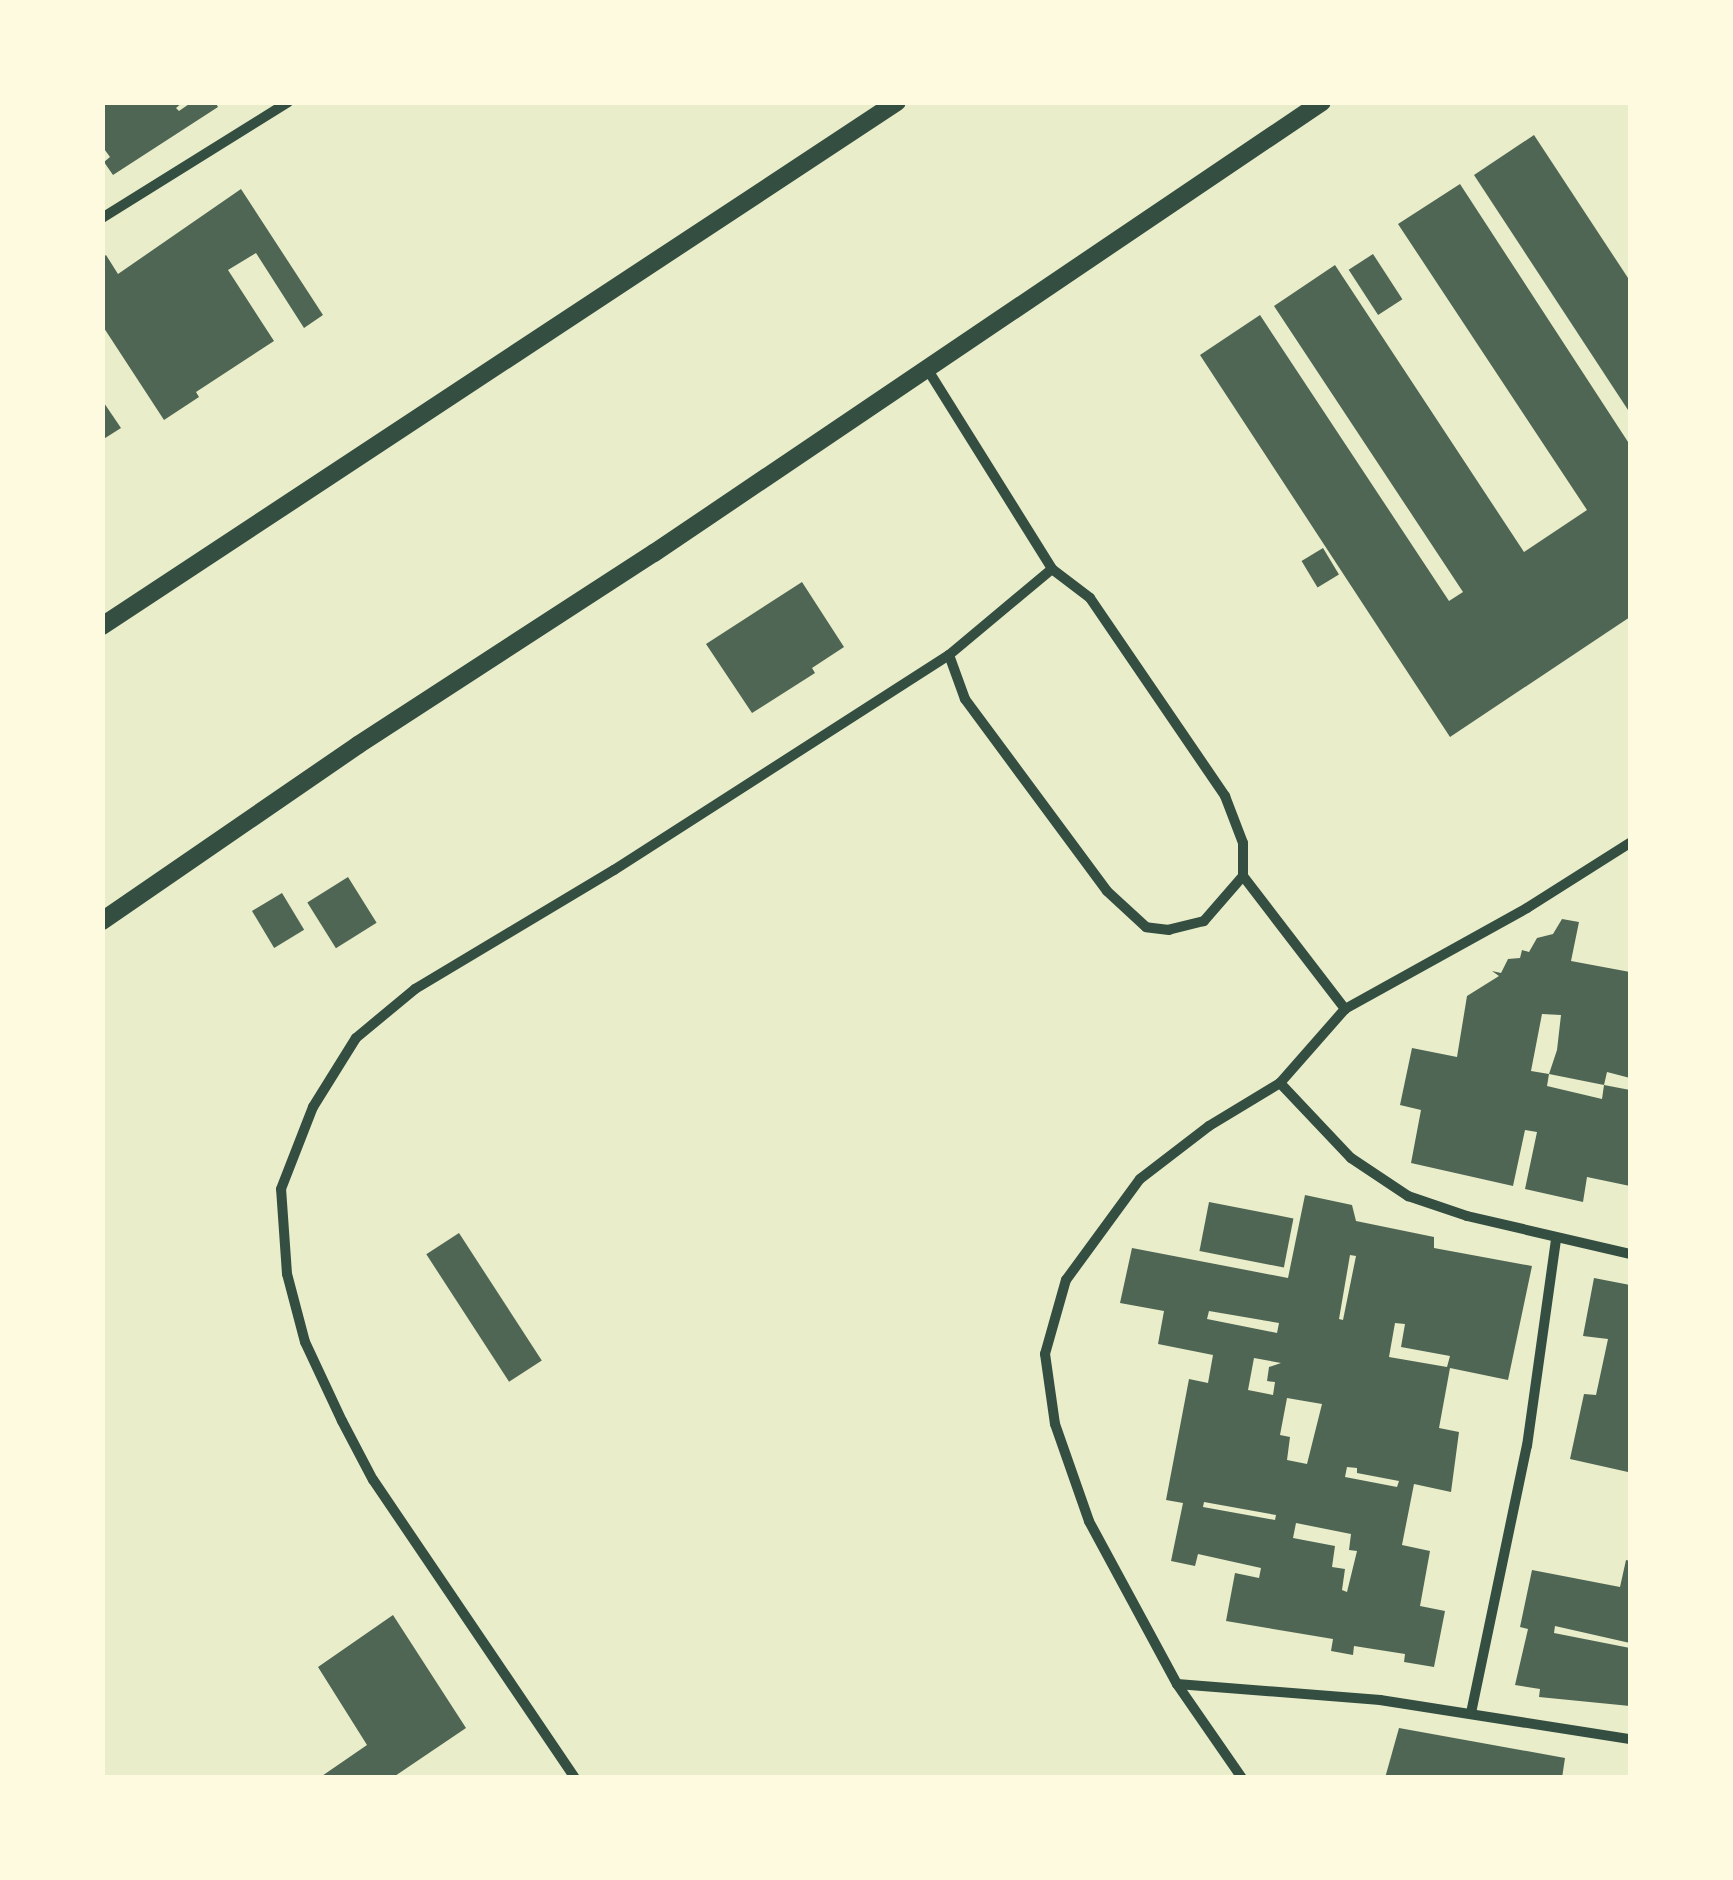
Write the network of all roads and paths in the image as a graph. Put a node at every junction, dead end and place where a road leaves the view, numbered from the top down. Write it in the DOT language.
graph roads {
  1 [pos="288,102"];
  2 [pos="897,102"];
  3 [pos="1322,102"];
  4 [pos="102,218"];
  5 [pos="926,366"];
  6 [pos="1052,570"];
  7 [pos="102,626"];
  8 [pos="949,655"];
  9 [pos="1630,843"];
  10 [pos="1243,876"];
  11 [pos="102,921"];
  12 [pos="1344,1009"];
  13 [pos="1280,1083"];
  14 [pos="1556,1239"];
  15 [pos="1630,1254"];
  16 [pos="1177,1684"];
  17 [pos="1471,1712"];
  18 [pos="1630,1739"];
  19 [pos="574,1778"];
  20 [pos="1242,1778"];
  1 -- 4 [label="street"];
  2 -- 7 [label="street"];
  3 -- 5 [label="street"];
  5 -- 6 [label="street"];
  5 -- 11 [label="street"];
  6 -- 8 [label="street"];
  6 -- 10 [label="street"];
  8 -- 10 [label="street"];
  8 -- 19 [label="street"];
  9 -- 12 [label="street"];
  10 -- 12 [label="street"];
  12 -- 13 [label="street"];
  13 -- 14 [label="street"];
  13 -- 16 [label="street"];
  14 -- 15 [label="street"];
  14 -- 17 [label="street"];
  16 -- 17 [label="street"];
  16 -- 20 [label="street"];
  17 -- 18 [label="street"];
}
